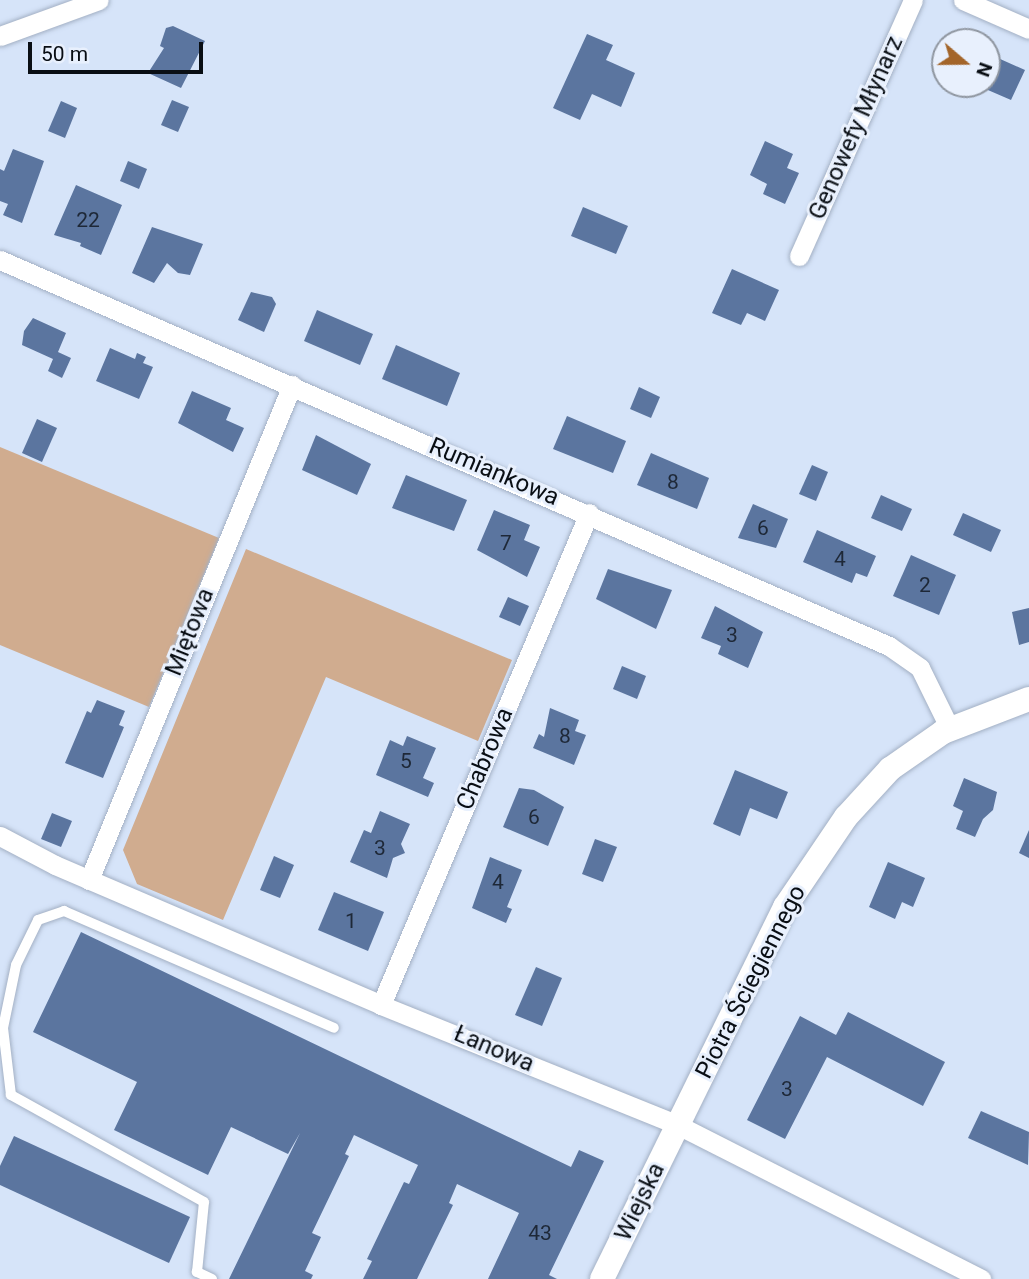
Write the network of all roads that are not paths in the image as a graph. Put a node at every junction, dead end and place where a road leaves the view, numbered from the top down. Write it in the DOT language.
graph roads {
  1 [pos="99,0"];
  2 [pos="913,0"];
  3 [pos="963,0"];
  4 [pos="1029,30"];
  5 [pos="0,36"];
  6 [pos="799,256"];
  7 [pos="0,260"];
  8 [pos="292,385"];
  9 [pos="589,513"];
  10 [pos="1029,699"];
  11 [pos="950,729"];
  12 [pos="0,836"];
  13 [pos="89,880"];
  14 [pos="381,1005"];
  15 [pos="334,1028"];
  16 [pos="678,1125"];
  17 [pos="212,1279"];
  18 [pos="602,1279"];
  19 [pos="981,1279"];
  1 -- 5 [label="street"];
  2 -- 6 [label="street, Genowefy Młynarz"];
  3 -- 4 [label="street"];
  7 -- 8 [label="street, Rumiankowa"];
  8 -- 9 [label="street, Rumiankowa"];
  8 -- 13 [label="street, Miętowa"];
  9 -- 11 [label="street, Rumiankowa"];
  9 -- 14 [label="street, Chabrowa"];
  10 -- 11 [label="street, Piotra Ściegiennego"];
  11 -- 16 [label="street, Piotra Ściegiennego"];
  12 -- 13 [label="street, Łanowa"];
  13 -- 14 [label="street, Łanowa"];
  14 -- 16 [label="street, Łanowa"];
  15 -- 17 [label="lane"];
  16 -- 18 [label="street, Wiejska"];
  16 -- 19 [label="street, Łanowa"];
}
